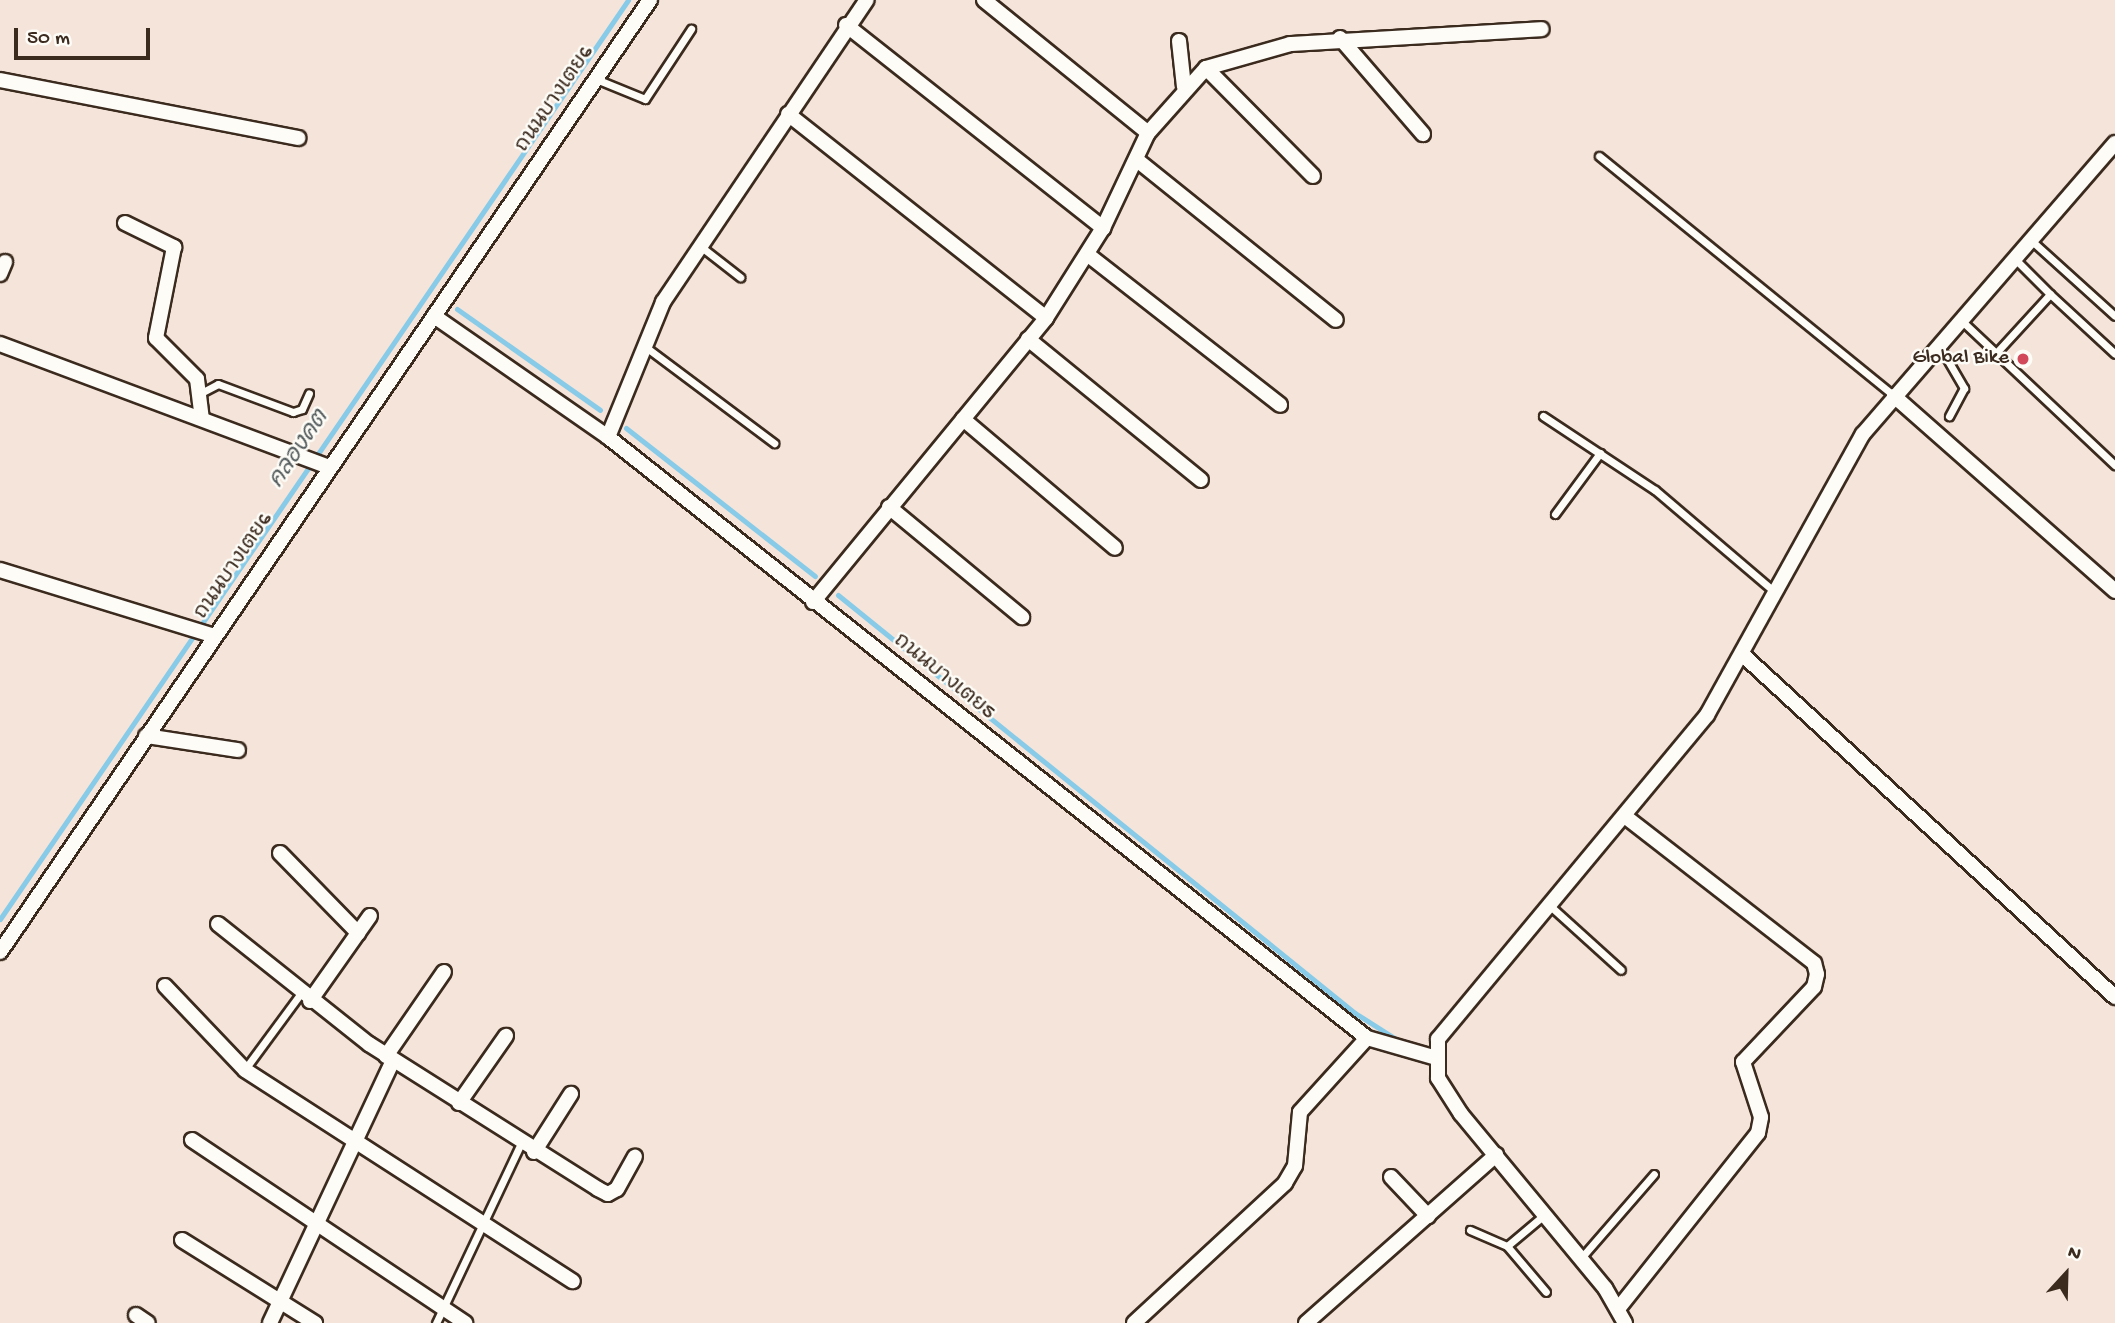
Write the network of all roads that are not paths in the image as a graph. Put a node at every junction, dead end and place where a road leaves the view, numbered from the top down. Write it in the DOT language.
graph roads {
  1 [pos="650,0"];
  2 [pos="867,0"];
  3 [pos="984,0"];
  4 [pos="846,25"];
  5 [pos="691,29"];
  6 [pos="1542,29"];
  7 [pos="1340,38"];
  8 [pos="1179,41"];
  9 [pos="1206,68"];
  10 [pos="595,79"];
  11 [pos="0,80"];
  12 [pos="1184,87"];
  13 [pos="788,114"];
  14 [pos="1148,134"];
  15 [pos="1423,134"];
  16 [pos="298,138"];
  17 [pos="2115,143"];
  18 [pos="1599,156"];
  19 [pos="1137,160"];
  20 [pos="1313,176"];
  21 [pos="125,223"];
  22 [pos="1102,228"];
  23 [pos="2034,242"];
  24 [pos="699,246"];
  25 [pos="1087,254"];
  26 [pos="2017,261"];
  27 [pos="740,277"];
  28 [pos="2050,294"];
  29 [pos="434,316"];
  30 [pos="2115,316"];
  31 [pos="1046,318"];
  32 [pos="1336,320"];
  33 [pos="1963,322"];
  34 [pos="1028,339"];
  35 [pos="0,344"];
  36 [pos="643,345"];
  37 [pos="1940,347"];
  38 [pos="1996,353"];
  39 [pos="2115,354"];
  40 [pos="201,393"];
  41 [pos="309,393"];
  42 [pos="1894,396"];
  43 [pos="1280,405"];
  44 [pos="1543,416"];
  45 [pos="1949,416"];
  46 [pos="202,418"];
  47 [pos="963,419"];
  48 [pos="608,437"];
  49 [pos="774,443"];
  50 [pos="1600,453"];
  51 [pos="2115,465"];
  52 [pos="327,466"];
  53 [pos="1201,480"];
  54 [pos="889,507"];
  55 [pos="1555,514"];
  56 [pos="1115,548"];
  57 [pos="0,570"];
  58 [pos="2115,591"];
  59 [pos="1776,593"];
  60 [pos="813,602"];
  61 [pos="1022,617"];
  62 [pos="210,635"];
  63 [pos="1744,656"];
  64 [pos="146,736"];
  65 [pos="239,750"];
  66 [pos="1626,817"];
  67 [pos="280,853"];
  68 [pos="1547,903"];
  69 [pos="370,916"];
  70 [pos="218,924"];
  71 [pos="358,933"];
  72 [pos="0,951"];
  73 [pos="1621,970"];
  74 [pos="444,972"];
  75 [pos="165,986"];
  76 [pos="306,997"];
  77 [pos="2115,997"];
  78 [pos="506,1036"];
  79 [pos="1367,1038"];
  80 [pos="1433,1057"];
  81 [pos="390,1058"];
  82 [pos="245,1070"];
  83 [pos="571,1094"];
  84 [pos="459,1103"];
  85 [pos="192,1140"];
  86 [pos="356,1143"];
  87 [pos="520,1144"];
  88 [pos="534,1152"];
  89 [pos="1496,1155"];
  90 [pos="635,1157"];
  91 [pos="1654,1174"];
  92 [pos="1391,1177"];
  93 [pos="1544,1214"];
  94 [pos="1428,1216"];
  95 [pos="480,1222"];
  96 [pos="316,1226"];
  97 [pos="1470,1230"];
  98 [pos="182,1240"];
  99 [pos="1507,1246"];
  100 [pos="1580,1258"];
  101 [pos="573,1281"];
  102 [pos="1546,1293"];
  103 [pos="281,1300"];
  104 [pos="442,1308"];
  105 [pos="1618,1309"];
  106 [pos="270,1323"];
  107 [pos="315,1323"];
  108 [pos="436,1323"];
  109 [pos="465,1323"];
  110 [pos="1134,1323"];
  111 [pos="1306,1323"];
  112 [pos="1625,1323"];
  1 -- 10 [label="street, ถนนบางเตย6"];
  2 -- 4 [label="street"];
  3 -- 14 [label="street"];
  4 -- 13 [label="street"];
  4 -- 22 [label="street"];
  5 -- 10 [label="lane"];
  6 -- 7 [label="street"];
  7 -- 9 [label="street"];
  7 -- 15 [label="street"];
  8 -- 12 [label="street"];
  9 -- 12 [label="street"];
  9 -- 20 [label="street"];
  10 -- 29 [label="street, ถนนบางเตย6"];
  11 -- 16 [label="street"];
  12 -- 14 [label="street"];
  13 -- 24 [label="street"];
  13 -- 31 [label="street"];
  14 -- 19 [label="street"];
  17 -- 23 [label="street"];
  18 -- 42 [label="lane"];
  19 -- 22 [label="street"];
  19 -- 32 [label="street"];
  21 -- 40 [label="street"];
  22 -- 25 [label="street"];
  23 -- 26 [label="street"];
  23 -- 30 [label="lane"];
  24 -- 27 [label="lane"];
  24 -- 36 [label="street"];
  25 -- 31 [label="street"];
  25 -- 43 [label="street"];
  26 -- 28 [label="lane"];
  26 -- 33 [label="street"];
  28 -- 38 [label="lane"];
  28 -- 39 [label="lane"];
  29 -- 48 [label="street, ถนนบางเตย5"];
  29 -- 52 [label="street, ถนนบางเตย6"];
  31 -- 34 [label="street"];
  33 -- 37 [label="street"];
  33 -- 38 [label="lane"];
  34 -- 47 [label="street"];
  34 -- 53 [label="street"];
  35 -- 46 [label="street"];
  36 -- 48 [label="street"];
  36 -- 49 [label="lane"];
  37 -- 42 [label="street"];
  37 -- 45 [label="lane"];
  38 -- 51 [label="lane"];
  40 -- 41 [label="lane"];
  40 -- 46 [label="street"];
  42 -- 58 [label="street"];
  42 -- 59 [label="street"];
  44 -- 50 [label="lane"];
  46 -- 52 [label="street"];
  47 -- 54 [label="street"];
  47 -- 56 [label="street"];
  48 -- 60 [label="street, ถนนบางเตย5"];
  50 -- 55 [label="lane"];
  50 -- 59 [label="lane"];
  52 -- 62 [label="street, ถนนบางเตย6"];
  54 -- 60 [label="street"];
  54 -- 61 [label="street"];
  57 -- 62 [label="street"];
  59 -- 63 [label="street"];
  60 -- 79 [label="street, ถนนบางเตย5"];
  62 -- 64 [label="street, ถนนบางเตย6"];
  63 -- 66 [label="street"];
  63 -- 77 [label="street"];
  64 -- 65 [label="street"];
  64 -- 72 [label="street, ถนนบางเตย6"];
  66 -- 68 [label="street"];
  66 -- 105 [label="street"];
  67 -- 71 [label="street"];
  68 -- 73 [label="lane"];
  68 -- 80 [label="street"];
  69 -- 71 [label="street"];
  70 -- 76 [label="street"];
  71 -- 76 [label="street"];
  74 -- 81 [label="street"];
  75 -- 82 [label="street"];
  76 -- 81 [label="street"];
  76 -- 82 [label="lane"];
  78 -- 84 [label="street"];
  79 -- 80 [label="street, ถนนบางเตย5"];
  79 -- 110 [label="street"];
  80 -- 89 [label="street"];
  81 -- 84 [label="street"];
  81 -- 86 [label="street"];
  82 -- 86 [label="street"];
  83 -- 88 [label="street"];
  84 -- 87 [label="street"];
  85 -- 96 [label="street"];
  86 -- 95 [label="street"];
  86 -- 96 [label="street"];
  87 -- 88 [label="street"];
  87 -- 95 [label="lane"];
  88 -- 90 [label="street"];
  89 -- 93 [label="street"];
  89 -- 94 [label="street"];
  91 -- 100 [label="lane"];
  92 -- 94 [label="street"];
  93 -- 99 [label="lane"];
  93 -- 100 [label="street"];
  94 -- 111 [label="street"];
  95 -- 101 [label="street"];
  95 -- 104 [label="lane"];
  96 -- 103 [label="street"];
  96 -- 104 [label="street"];
  97 -- 99 [label="lane"];
  98 -- 103 [label="street"];
  99 -- 102 [label="lane"];
  100 -- 105 [label="street"];
  103 -- 106 [label="street"];
  103 -- 107 [label="street"];
  104 -- 108 [label="lane"];
  104 -- 109 [label="street"];
  105 -- 112 [label="street"];
}
